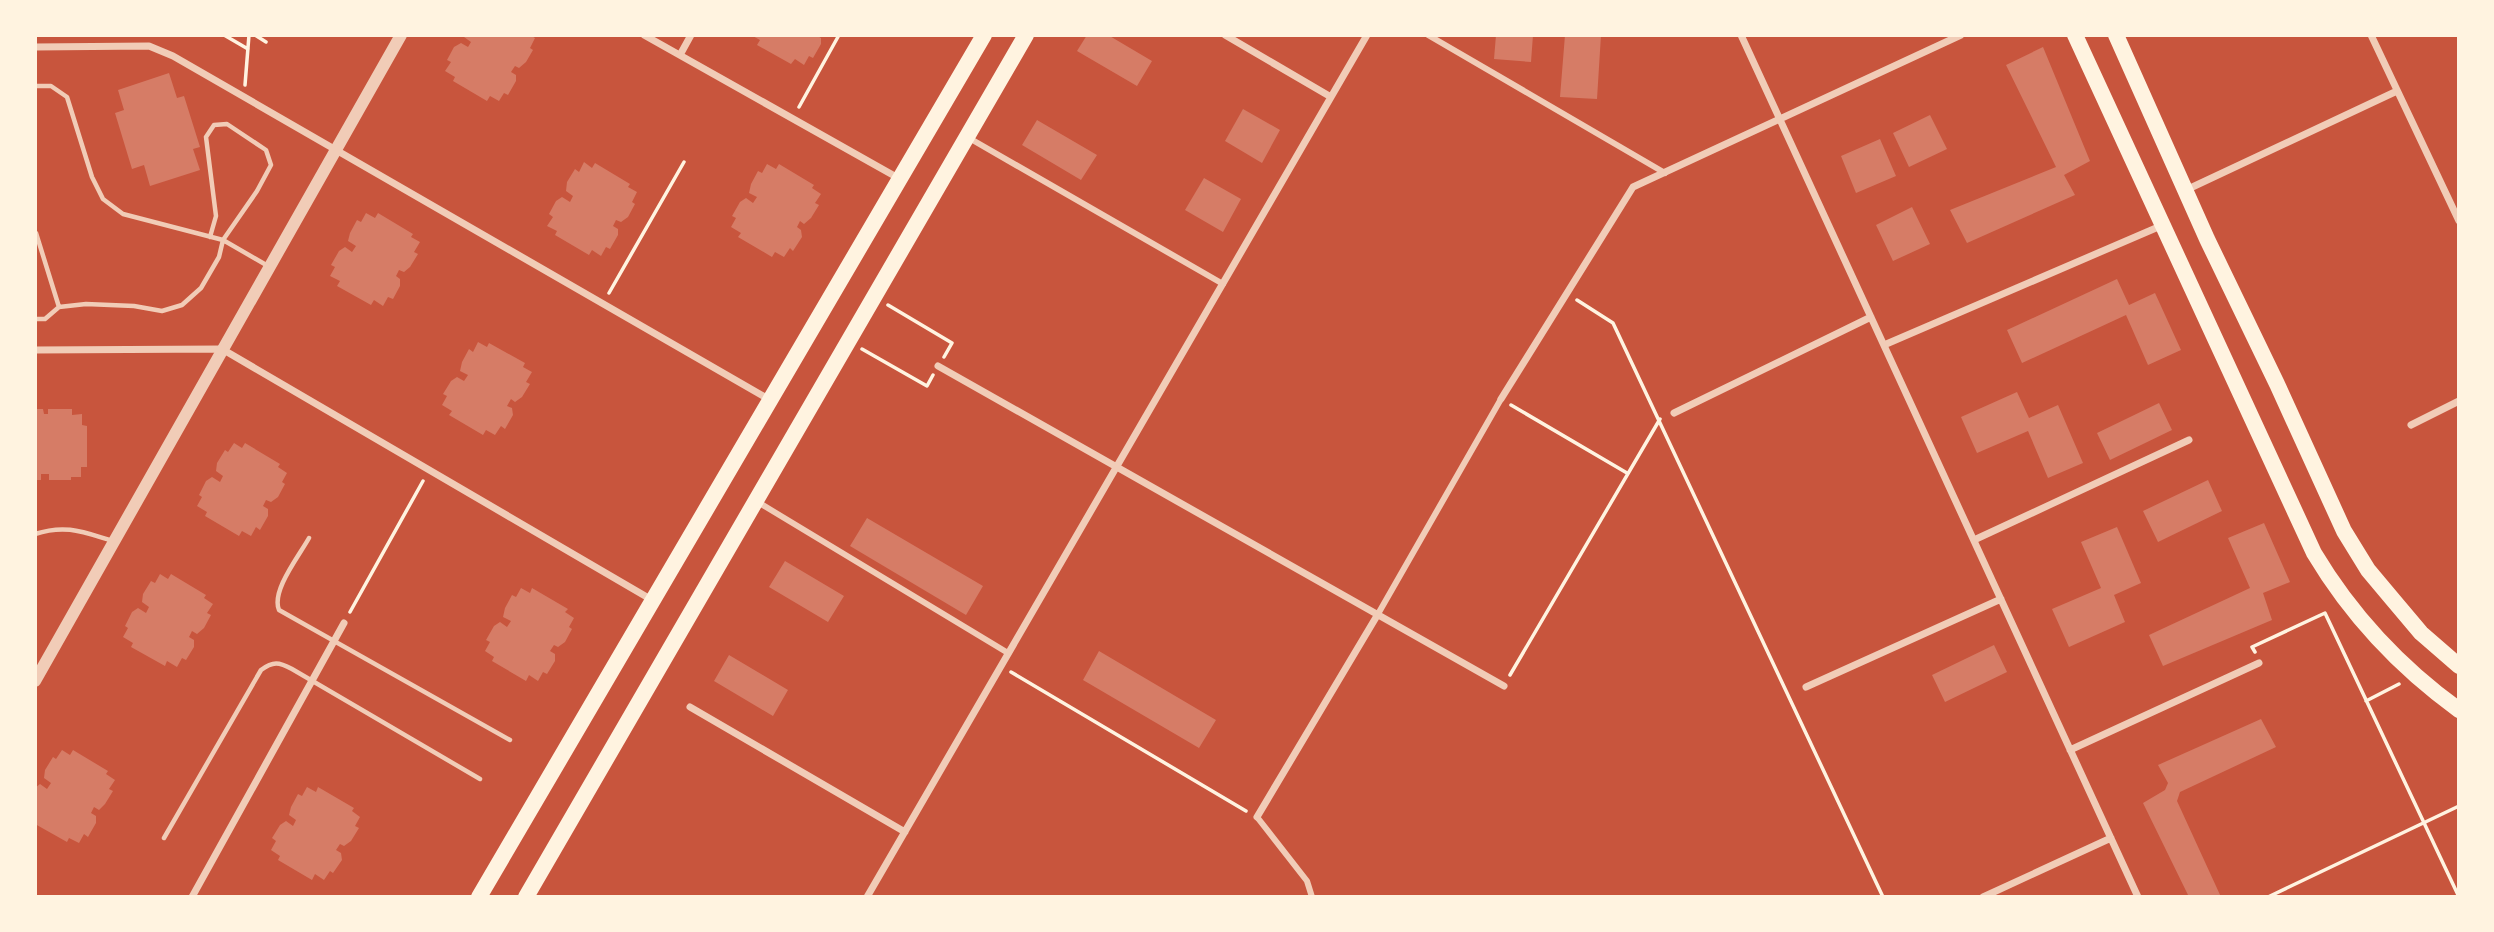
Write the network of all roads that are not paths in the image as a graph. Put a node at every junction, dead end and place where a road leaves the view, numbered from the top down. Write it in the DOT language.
graph roads {
  1 [pos="401,35"];
  2 [pos="645,35"];
  3 [pos="691,35"];
  4 [pos="985,35"];
  5 [pos="1026,35"];
  6 [pos="1225,35"];
  7 [pos="1367,35"];
  8 [pos="1428,35"];
  9 [pos="1741,35"];
  10 [pos="1961,35"];
  11 [pos="2075,35"];
  12 [pos="2116,35"];
  13 [pos="2371,35"];
  14 [pos="35,47"];
  15 [pos="680,55"];
  16 [pos="35,86"];
  17 [pos="2397,91"];
  18 [pos="1332,97"];
  19 [pos="1779,118"];
  20 [pos="967,137"];
  21 [pos="335,151"];
  22 [pos="1665,173"];
  23 [pos="900,179"];
  24 [pos="2185,190"];
  25 [pos="2459,221"];
  26 [pos="2163,225"];
  27 [pos="36,233"];
  28 [pos="210,237"];
  29 [pos="223,240"];
  30 [pos="269,267"];
  31 [pos="1223,284"];
  32 [pos="59,307"];
  33 [pos="1871,317"];
  34 [pos="35,319"];
  35 [pos="1884,345"];
  36 [pos="222,349"];
  37 [pos="35,350"];
  38 [pos="939,366"];
  39 [pos="1501,399"];
  40 [pos="770,401"];
  41 [pos="2459,401"];
  42 [pos="1674,413"];
  43 [pos="2411,425"];
  44 [pos="2189,440"];
  45 [pos="1117,467"];
  46 [pos="756,502"];
  47 [pos="35,534"];
  48 [pos="309,538"];
  49 [pos="1974,540"];
  50 [pos="113,542"];
  51 [pos="2001,599"];
  52 [pos="653,600"];
  53 [pos="1378,614"];
  54 [pos="344,623"];
  55 [pos="334,641"];
  56 [pos="1009,653"];
  57 [pos="2259,663"];
  58 [pos="2459,666"];
  59 [pos="312,680"];
  60 [pos="35,681"];
  61 [pos="1504,686"];
  62 [pos="1807,687"];
  63 [pos="690,707"];
  64 [pos="2459,710"];
  65 [pos="510,740"];
  66 [pos="2070,750"];
  67 [pos="480,779"];
  68 [pos="1257,817"];
  69 [pos="905,832"];
  70 [pos="164,838"];
  71 [pos="2111,838"];
  72 [pos="192,897"];
  73 [pos="479,897"];
  74 [pos="526,897"];
  75 [pos="867,897"];
  76 [pos="1312,897"];
  77 [pos="1983,897"];
  78 [pos="2138,897"];
  1 -- 21 [label="street"];
  2 -- 15 [label="street"];
  3 -- 15 [label="street"];
  4 -- 23 [label="main road"];
  5 -- 20 [label="main road"];
  6 -- 18 [label="street"];
  7 -- 18 [label="street"];
  8 -- 22 [label="street"];
  9 -- 19 [label="street"];
  10 -- 19 [label="street"];
  11 -- 26 [label="main road"];
  12 -- 24 [label="main road"];
  13 -- 17 [label="street"];
  14 -- 21 [label="street"];
  15 -- 23 [label="street"];
  16 -- 28 [label="lane"];
  17 -- 24 [label="street"];
  17 -- 25 [label="street"];
  18 -- 31 [label="street"];
  19 -- 22 [label="street"];
  19 -- 33 [label="street"];
  20 -- 31 [label="street"];
  20 -- 46 [label="main road"];
  21 -- 30 [label="street"];
  21 -- 40 [label="street"];
  22 -- 39 [label="street"];
  23 -- 40 [label="main road"];
  24 -- 58 [label="main road"];
  26 -- 35 [label="street"];
  26 -- 64 [label="main road"];
  27 -- 32 [label="lane"];
  28 -- 29 [label="lane"];
  28 -- 29 [label="lane"];
  29 -- 30 [label="lane"];
  29 -- 32 [label="lane"];
  30 -- 36 [label="street"];
  31 -- 45 [label="street"];
  32 -- 34 [label="lane"];
  33 -- 35 [label="street"];
  33 -- 42 [label="street"];
  35 -- 49 [label="street"];
  36 -- 37 [label="street"];
  36 -- 50 [label="street"];
  36 -- 52 [label="street"];
  38 -- 45 [label="street"];
  39 -- 53 [label="street"];
  40 -- 52 [label="main road"];
  41 -- 43 [label="street"];
  44 -- 49 [label="street"];
  45 -- 53 [label="street"];
  45 -- 56 [label="street"];
  46 -- 56 [label="street"];
  46 -- 74 [label="main road"];
  47 -- 50 [label="lane"];
  48 -- 55 [label="lane"];
  49 -- 51 [label="street"];
  50 -- 60 [label="street"];
  51 -- 62 [label="street"];
  51 -- 66 [label="street"];
  52 -- 73 [label="main road"];
  53 -- 61 [label="street"];
  53 -- 68 [label="street"];
  54 -- 55 [label="street"];
  55 -- 59 [label="street"];
  55 -- 65 [label="lane"];
  56 -- 69 [label="street"];
  57 -- 66 [label="street"];
  59 -- 67 [label="lane"];
  59 -- 70 [label="lane"];
  59 -- 72 [label="street"];
  63 -- 69 [label="street"];
  66 -- 71 [label="street"];
  68 -- 76 [label="street"];
  69 -- 75 [label="street"];
  71 -- 77 [label="street"];
  71 -- 78 [label="street"];
}
